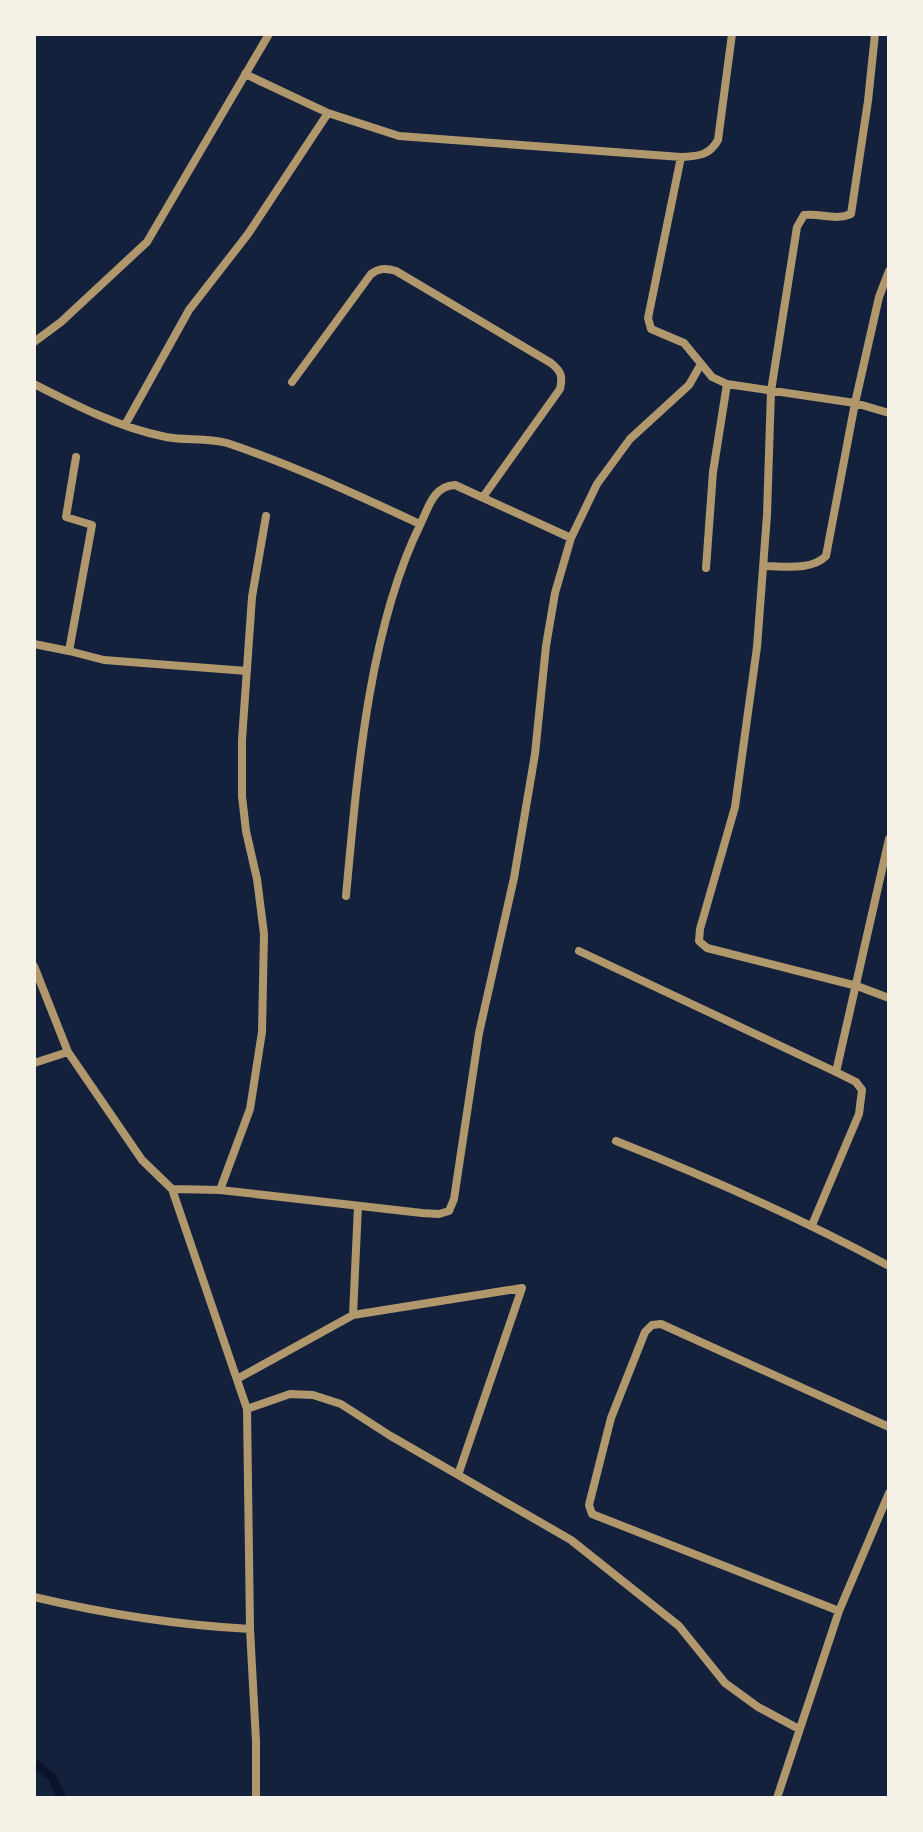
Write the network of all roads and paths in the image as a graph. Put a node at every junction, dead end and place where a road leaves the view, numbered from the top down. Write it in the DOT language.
graph roads {
  1 [pos="269,34"];
  2 [pos="732,34"];
  3 [pos="875,34"];
  4 [pos="245,74"];
  5 [pos="328,113"];
  6 [pos="681,157"];
  7 [pos="889,271"];
  8 [pos="34,342"];
  9 [pos="701,364"];
  10 [pos="292,382"];
  11 [pos="34,384"];
  12 [pos="727,384"];
  13 [pos="771,391"];
  14 [pos="855,403"];
  15 [pos="889,413"];
  16 [pos="125,425"];
  17 [pos="76,457"];
  18 [pos="483,497"];
  19 [pos="266,516"];
  20 [pos="420,524"];
  21 [pos="571,538"];
  22 [pos="764,566"];
  23 [pos="706,568"];
  24 [pos="34,644"];
  25 [pos="69,651"];
  26 [pos="247,671"];
  27 [pos="889,839"];
  28 [pos="346,896"];
  29 [pos="579,951"];
  30 [pos="34,966"];
  31 [pos="857,986"];
  32 [pos="889,998"];
  33 [pos="68,1052"];
  34 [pos="34,1063"];
  35 [pos="836,1072"];
  36 [pos="616,1141"];
  37 [pos="172,1189"];
  38 [pos="220,1190"];
  39 [pos="358,1206"];
  40 [pos="812,1225"];
  41 [pos="889,1266"];
  42 [pos="353,1315"];
  43 [pos="237,1379"];
  44 [pos="247,1409"];
  45 [pos="889,1427"];
  46 [pos="458,1475"];
  47 [pos="889,1493"];
  48 [pos="34,1597"];
  49 [pos="839,1611"];
  50 [pos="250,1629"];
  51 [pos="799,1729"];
  52 [pos="256,1798"];
  53 [pos="777,1798"];
  1 -- 4 [label="street"];
  2 -- 6 [label="street"];
  3 -- 13 [label="street"];
  4 -- 5 [label="street"];
  4 -- 8 [label="street"];
  5 -- 6 [label="street"];
  5 -- 16 [label="street"];
  6 -- 9 [label="street"];
  7 -- 14 [label="street"];
  9 -- 12 [label="street"];
  9 -- 21 [label="street"];
  10 -- 18 [label="street"];
  11 -- 16 [label="street"];
  12 -- 13 [label="street"];
  12 -- 23 [label="street"];
  13 -- 14 [label="street"];
  13 -- 22 [label="street"];
  14 -- 15 [label="street"];
  14 -- 22 [label="street"];
  16 -- 20 [label="street"];
  17 -- 25 [label="street"];
  18 -- 20 [label="street"];
  18 -- 21 [label="street"];
  19 -- 26 [label="street"];
  20 -- 28 [label="street"];
  21 -- 39 [label="street"];
  22 -- 31 [label="street"];
  24 -- 25 [label="street"];
  25 -- 26 [label="street"];
  26 -- 38 [label="street"];
  27 -- 31 [label="street"];
  29 -- 35 [label="street"];
  30 -- 33 [label="street"];
  31 -- 32 [label="street"];
  31 -- 35 [label="street"];
  33 -- 34 [label="street"];
  33 -- 37 [label="street"];
  35 -- 40 [label="street"];
  36 -- 40 [label="street"];
  37 -- 38 [label="street"];
  37 -- 43 [label="street"];
  38 -- 39 [label="street"];
  39 -- 42 [label="street"];
  40 -- 41 [label="street"];
  42 -- 43 [label="street"];
  42 -- 46 [label="street"];
  43 -- 44 [label="street"];
  44 -- 46 [label="street"];
  44 -- 50 [label="street"];
  45 -- 49 [label="street"];
  46 -- 51 [label="street"];
  47 -- 49 [label="street"];
  48 -- 50 [label="street"];
  49 -- 51 [label="street"];
  50 -- 52 [label="street"];
  51 -- 53 [label="street"];
}
